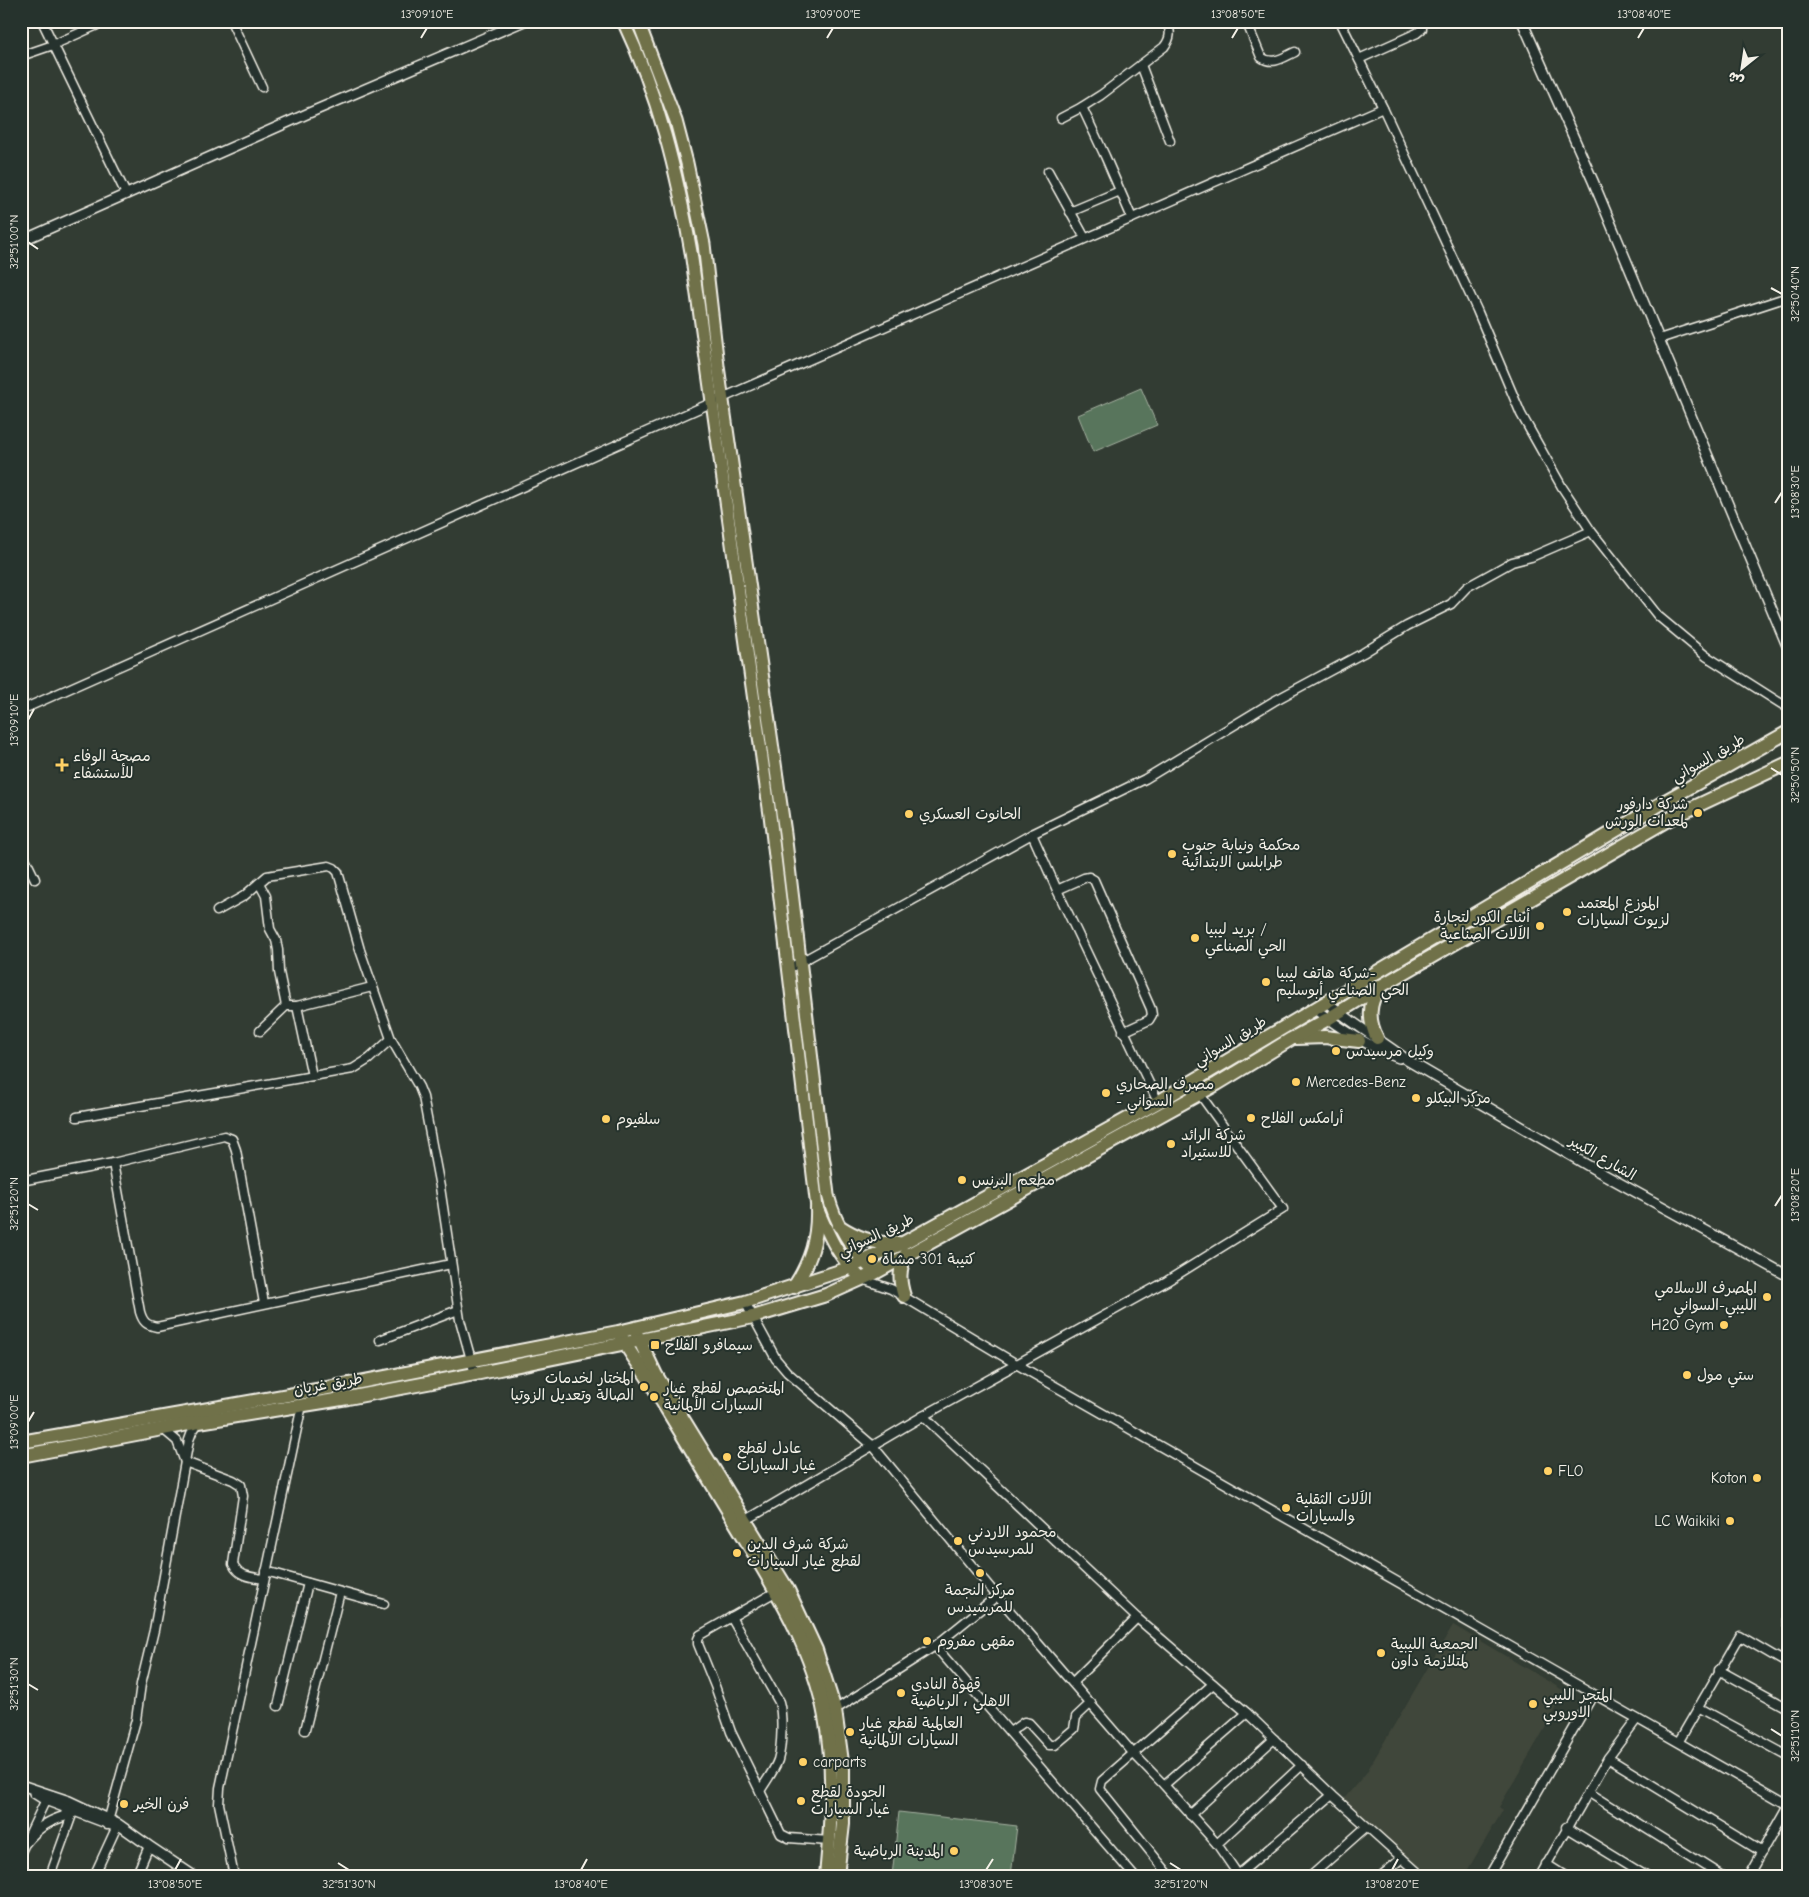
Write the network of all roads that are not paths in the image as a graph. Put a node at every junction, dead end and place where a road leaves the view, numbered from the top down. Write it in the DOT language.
graph roads {
  1 [pos="42,21"];
  2 [pos="106,21"];
  3 [pos="231,21"];
  4 [pos="524,21"];
  5 [pos="623,21"];
  6 [pos="638,21"];
  7 [pos="1167,21"];
  8 [pos="1246,21"];
  9 [pos="1340,21"];
  10 [pos="1422,21"];
  11 [pos="1522,21"];
  12 [pos="54,45"];
  13 [pos="1295,52"];
  14 [pos="21,56"];
  15 [pos="1359,59"];
  16 [pos="1141,65"];
  17 [pos="262,88"];
  18 [pos="1082,107"];
  19 [pos="1383,108"];
  20 [pos="1061,118"];
  21 [pos="1170,141"];
  22 [pos="1048,171"];
  23 [pos="1120,191"];
  24 [pos="126,194"];
  25 [pos="1070,212"];
  26 [pos="1132,218"];
  27 [pos="1085,238"];
  28 [pos="21,241"];
  29 [pos="1788,297"];
  30 [pos="1659,339"];
  31 [pos="723,399"];
  32 [pos="712,404"];
  33 [pos="1591,531"];
  34 [pos="1788,648"];
  35 [pos="1788,708"];
  36 [pos="21,710"];
  37 [pos="1788,732"];
  38 [pos="1788,763"];
  39 [pos="1032,834"];
  40 [pos="21,850"];
  41 [pos="35,879"];
  42 [pos="259,884"];
  43 [pos="1057,890"];
  44 [pos="217,912"];
  45 [pos="801,961"];
  46 [pos="788,969"];
  47 [pos="1381,986"];
  48 [pos="372,988"];
  49 [pos="1327,1002"];
  50 [pos="286,1006"];
  51 [pos="297,1006"];
  52 [pos="1315,1009"];
  53 [pos="1334,1016"];
  54 [pos="260,1031"];
  55 [pos="1123,1032"];
  56 [pos="1376,1038"];
  57 [pos="391,1039"];
  58 [pos="1291,1039"];
  59 [pos="1359,1040"];
  60 [pos="1406,1060"];
  61 [pos="312,1076"];
  62 [pos="1199,1093"];
  63 [pos="1158,1102"];
  64 [pos="77,1117"];
  65 [pos="113,1163"];
  66 [pos="21,1181"];
  67 [pos="817,1208"];
  68 [pos="839,1226"];
  69 [pos="904,1248"];
  70 [pos="863,1261"];
  71 [pos="451,1264"];
  72 [pos="849,1268"];
  73 [pos="875,1273"];
  74 [pos="1788,1276"];
  75 [pos="862,1279"];
  76 [pos="794,1286"];
  77 [pos="891,1289"];
  78 [pos="904,1296"];
  79 [pos="745,1302"];
  80 [pos="264,1303"];
  81 [pos="458,1310"];
  82 [pos="753,1317"];
  83 [pos="634,1328"];
  84 [pos="618,1332"];
  85 [pos="380,1340"];
  86 [pos="639,1341"];
  87 [pos="625,1344"];
  88 [pos="471,1359"];
  89 [pos="1018,1365"];
  90 [pos="475,1374"];
  91 [pos="302,1405"];
  92 [pos="923,1416"];
  93 [pos="199,1422"];
  94 [pos="164,1430"];
  95 [pos="21,1442"];
  96 [pos="873,1446"];
  97 [pos="21,1456"];
  98 [pos="184,1462"];
  99 [pos="742,1523"];
  100 [pos="265,1575"];
  101 [pos="308,1583"];
  102 [pos="777,1590"];
  103 [pos="340,1592"];
  104 [pos="997,1596"];
  105 [pos="384,1604"];
  106 [pos="731,1617"];
  107 [pos="1137,1618"];
  108 [pos="1788,1618"];
  109 [pos="1788,1624"];
  110 [pos="935,1646"];
  111 [pos="1788,1664"];
  112 [pos="1719,1670"];
  113 [pos="1073,1682"];
  114 [pos="1213,1684"];
  115 [pos="1593,1695"];
  116 [pos="1091,1703"];
  117 [pos="278,1706"];
  118 [pos="1698,1707"];
  119 [pos="1788,1708"];
  120 [pos="830,1713"];
  121 [pos="1247,1713"];
  122 [pos="1636,1719"];
  123 [pos="305,1730"];
  124 [pos="1010,1732"];
  125 [pos="1274,1739"];
  126 [pos="1679,1741"];
  127 [pos="1133,1753"];
  128 [pos="1788,1756"];
  129 [pos="1608,1758"];
  130 [pos="1302,1765"];
  131 [pos="1164,1785"];
  132 [pos="23,1786"];
  133 [pos="760,1790"];
  134 [pos="1588,1792"];
  135 [pos="1332,1796"];
  136 [pos="46,1797"];
  137 [pos="1788,1805"];
  138 [pos="70,1810"];
  139 [pos="1190,1816"];
  140 [pos="108,1822"];
  141 [pos="117,1825"];
  142 [pos="1366,1826"];
  143 [pos="1566,1827"];
  144 [pos="829,1841"];
  145 [pos="25,1843"];
  146 [pos="1217,1844"];
  147 [pos="149,1846"];
  148 [pos="21,1852"];
  149 [pos="1762,1852"];
  150 [pos="1402,1858"];
  151 [pos="1546,1864"];
  152 [pos="189,1874"];
  153 [pos="50,1876"];
  154 [pos="94,1876"];
  155 [pos="136,1876"];
  156 [pos="234,1876"];
  157 [pos="826,1876"];
  158 [pos="837,1876"];
  159 [pos="1134,1876"];
  160 [pos="1170,1876"];
  161 [pos="1239,1876"];
  162 [pos="1311,1876"];
  163 [pos="1381,1876"];
  164 [pos="1422,1876"];
  165 [pos="1489,1876"];
  166 [pos="1540,1876"];
  167 [pos="1565,1876"];
  168 [pos="1646,1876"];
  169 [pos="1722,1876"];
  170 [pos="1748,1876"];
  1 -- 12 [label="street"];
  2 -- 12 [label="street"];
  3 -- 17 [label="street"];
  4 -- 24 [label="street"];
  5 -- 32 [label="main road"];
  6 -- 31 [label="main road"];
  7 -- 16 [label="street"];
  8 -- 13 [label="street"];
  9 -- 15 [label="street"];
  10 -- 15 [label="street"];
  11 -- 30 [label="street"];
  12 -- 14 [label="street"];
  12 -- 24 [label="street"];
  15 -- 19 [label="street"];
  16 -- 18 [label="street"];
  16 -- 21 [label="street"];
  18 -- 20 [label="street"];
  18 -- 23 [label="street"];
  19 -- 26 [label="street"];
  19 -- 33 [label="street"];
  22 -- 25 [label="street"];
  23 -- 25 [label="street"];
  23 -- 26 [label="street"];
  24 -- 28 [label="street"];
  25 -- 27 [label="street"];
  26 -- 27 [label="street"];
  27 -- 31 [label="street"];
  29 -- 30 [label="street"];
  30 -- 34 [label="street"];
  31 -- 32 [label="street"];
  31 -- 45 [label="main road"];
  32 -- 36 [label="street"];
  32 -- 46 [label="main road"];
  33 -- 35 [label="street"];
  33 -- 39 [label="street"];
  37 -- 49 [label="highway, طريق السواني"];
  38 -- 47 [label="highway, طريق السواني"];
  39 -- 43 [label="street"];
  39 -- 45 [label="street"];
  40 -- 41 [label="street"];
  42 -- 44 [label="street"];
  42 -- 48 [label="street"];
  42 -- 50 [label="street"];
  43 -- 55 [label="street"];
  43 -- 55 [label="street"];
  45 -- 46 [label="street"];
  45 -- 68 [label="main road"];
  46 -- 67 [label="main road"];
  47 -- 53 [label="highway, طريق السواني"];
  47 -- 56 [label="highway"];
  48 -- 51 [label="street"];
  48 -- 57 [label="street"];
  49 -- 52 [label="highway, طريق السواني"];
  49 -- 53 [label="street, الشارع الكبير"];
  50 -- 51 [label="street"];
  50 -- 54 [label="street"];
  51 -- 61 [label="street"];
  52 -- 53 [label="street, الشارع الكبير"];
  52 -- 63 [label="highway, طريق السواني"];
  53 -- 56 [label="street, الشارع الكبير"];
  53 -- 58 [label="highway, طريق السواني"];
  53 -- 59 [label="street, الشارع الكبير"];
  55 -- 63 [label="street"];
  56 -- 60 [label="street, الشارع الكبير"];
  57 -- 61 [label="street"];
  57 -- 71 [label="street"];
  58 -- 59 [label="highway"];
  58 -- 62 [label="highway, طريق السواني"];
  59 -- 60 [label="street, الشارع الكبير"];
  60 -- 74 [label="street, الشارع الكبير"];
  61 -- 64 [label="street"];
  62 -- 69 [label="highway, طريق السواني"];
  62 -- 89 [label="street"];
  63 -- 69 [label="highway, طريق السواني"];
  65 -- 66 [label="street"];
  65 -- 80 [label="street"];
  65 -- 80 [label="street"];
  67 -- 72 [label="main road"];
  67 -- 76 [label="highway"];
  68 -- 69 [label="highway"];
  68 -- 70 [label="main road"];
  69 -- 70 [label="highway, طريق السواني"];
  69 -- 73 [label="highway, طريق السواني"];
  69 -- 78 [label="highway"];
  70 -- 72 [label="highway, طريق السواني"];
  70 -- 73 [label="main road"];
  71 -- 80 [label="street"];
  71 -- 81 [label="street"];
  72 -- 75 [label="main road"];
  72 -- 76 [label="highway, طريق السواني"];
  73 -- 75 [label="highway, طريق السواني"];
  73 -- 77 [label="street"];
  75 -- 77 [label="street"];
  75 -- 82 [label="highway, طريق السواني"];
  76 -- 79 [label="highway, طريق السواني"];
  77 -- 78 [label="street"];
  78 -- 89 [label="street"];
  79 -- 82 [label="street"];
  79 -- 83 [label="highway, طريق السواني"];
  81 -- 85 [label="street"];
  81 -- 88 [label="street"];
  82 -- 86 [label="highway, طريق السواني"];
  82 -- 96 [label="street"];
  83 -- 84 [label="highway, طريق غريان"];
  83 -- 86 [label="highway"];
  84 -- 87 [label="highway"];
  84 -- 88 [label="highway, طريق غريان"];
  86 -- 87 [label="highway, طريق غريان"];
  86 -- 99 [label="highway"];
  87 -- 90 [label="highway, طريق غريان"];
  87 -- 99 [label="highway"];
  88 -- 90 [label="street"];
  88 -- 95 [label="highway, طريق غريان"];
  89 -- 92 [label="street"];
  89 -- 115 [label="street"];
  90 -- 91 [label="highway, طريق غريان"];
  91 -- 93 [label="highway, طريق غريان"];
  91 -- 100 [label="street"];
  92 -- 96 [label="street"];
  92 -- 107 [label="street"];
  93 -- 94 [label="highway, طريق غريان"];
  93 -- 98 [label="street"];
  94 -- 97 [label="highway, طريق غريان"];
  94 -- 98 [label="street"];
  96 -- 99 [label="street"];
  96 -- 104 [label="street"];
  98 -- 100 [label="street"];
  98 -- 140 [label="street"];
  99 -- 102 [label="highway"];
  99 -- 120 [label="highway"];
  100 -- 101 [label="street"];
  100 -- 156 [label="street"];
  101 -- 103 [label="street"];
  101 -- 117 [label="street"];
  102 -- 106 [label="street"];
  102 -- 120 [label="highway"];
  103 -- 105 [label="street"];
  103 -- 123 [label="street"];
  104 -- 110 [label="street"];
  104 -- 113 [label="street"];
  106 -- 133 [label="street"];
  106 -- 133 [label="street"];
  107 -- 113 [label="street"];
  107 -- 114 [label="street"];
  108 -- 109 [label="street"];
  110 -- 120 [label="street"];
  110 -- 124 [label="street"];
  111 -- 112 [label="street"];
  112 -- 118 [label="street"];
  112 -- 119 [label="street"];
  113 -- 116 [label="street"];
  114 -- 121 [label="street"];
  114 -- 127 [label="street"];
  115 -- 122 [label="street"];
  115 -- 165 [label="street"];
  116 -- 124 [label="street"];
  116 -- 127 [label="street"];
  118 -- 126 [label="street"];
  118 -- 128 [label="street"];
  120 -- 144 [label="highway"];
  120 -- 158 [label="highway"];
  121 -- 125 [label="street"];
  121 -- 131 [label="street"];
  122 -- 126 [label="street"];
  122 -- 129 [label="street"];
  124 -- 159 [label="street"];
  125 -- 130 [label="street"];
  125 -- 139 [label="street"];
  126 -- 137 [label="street"];
  127 -- 131 [label="street"];
  127 -- 160 [label="street"];
  129 -- 134 [label="street"];
  129 -- 149 [label="street"];
  130 -- 135 [label="street"];
  130 -- 146 [label="street"];
  131 -- 139 [label="street"];
  132 -- 136 [label="street"];
  133 -- 144 [label="street"];
  134 -- 143 [label="street"];
  134 -- 169 [label="street"];
  135 -- 142 [label="street"];
  135 -- 161 [label="street"];
  136 -- 138 [label="street"];
  136 -- 140 [label="street"];
  136 -- 145 [label="street"];
  137 -- 149 [label="street"];
  138 -- 140 [label="street"];
  138 -- 145 [label="street"];
  138 -- 153 [label="street"];
  139 -- 146 [label="street"];
  140 -- 141 [label="street"];
  141 -- 147 [label="street"];
  141 -- 154 [label="street"];
  142 -- 150 [label="street"];
  142 -- 162 [label="street"];
  143 -- 151 [label="street"];
  143 -- 168 [label="street"];
  144 -- 157 [label="highway"];
  145 -- 148 [label="street"];
  146 -- 161 [label="street"];
  147 -- 152 [label="street"];
  147 -- 155 [label="street"];
  149 -- 170 [label="street"];
  150 -- 163 [label="street"];
  150 -- 164 [label="street"];
  151 -- 166 [label="street"];
  151 -- 167 [label="street"];
}
